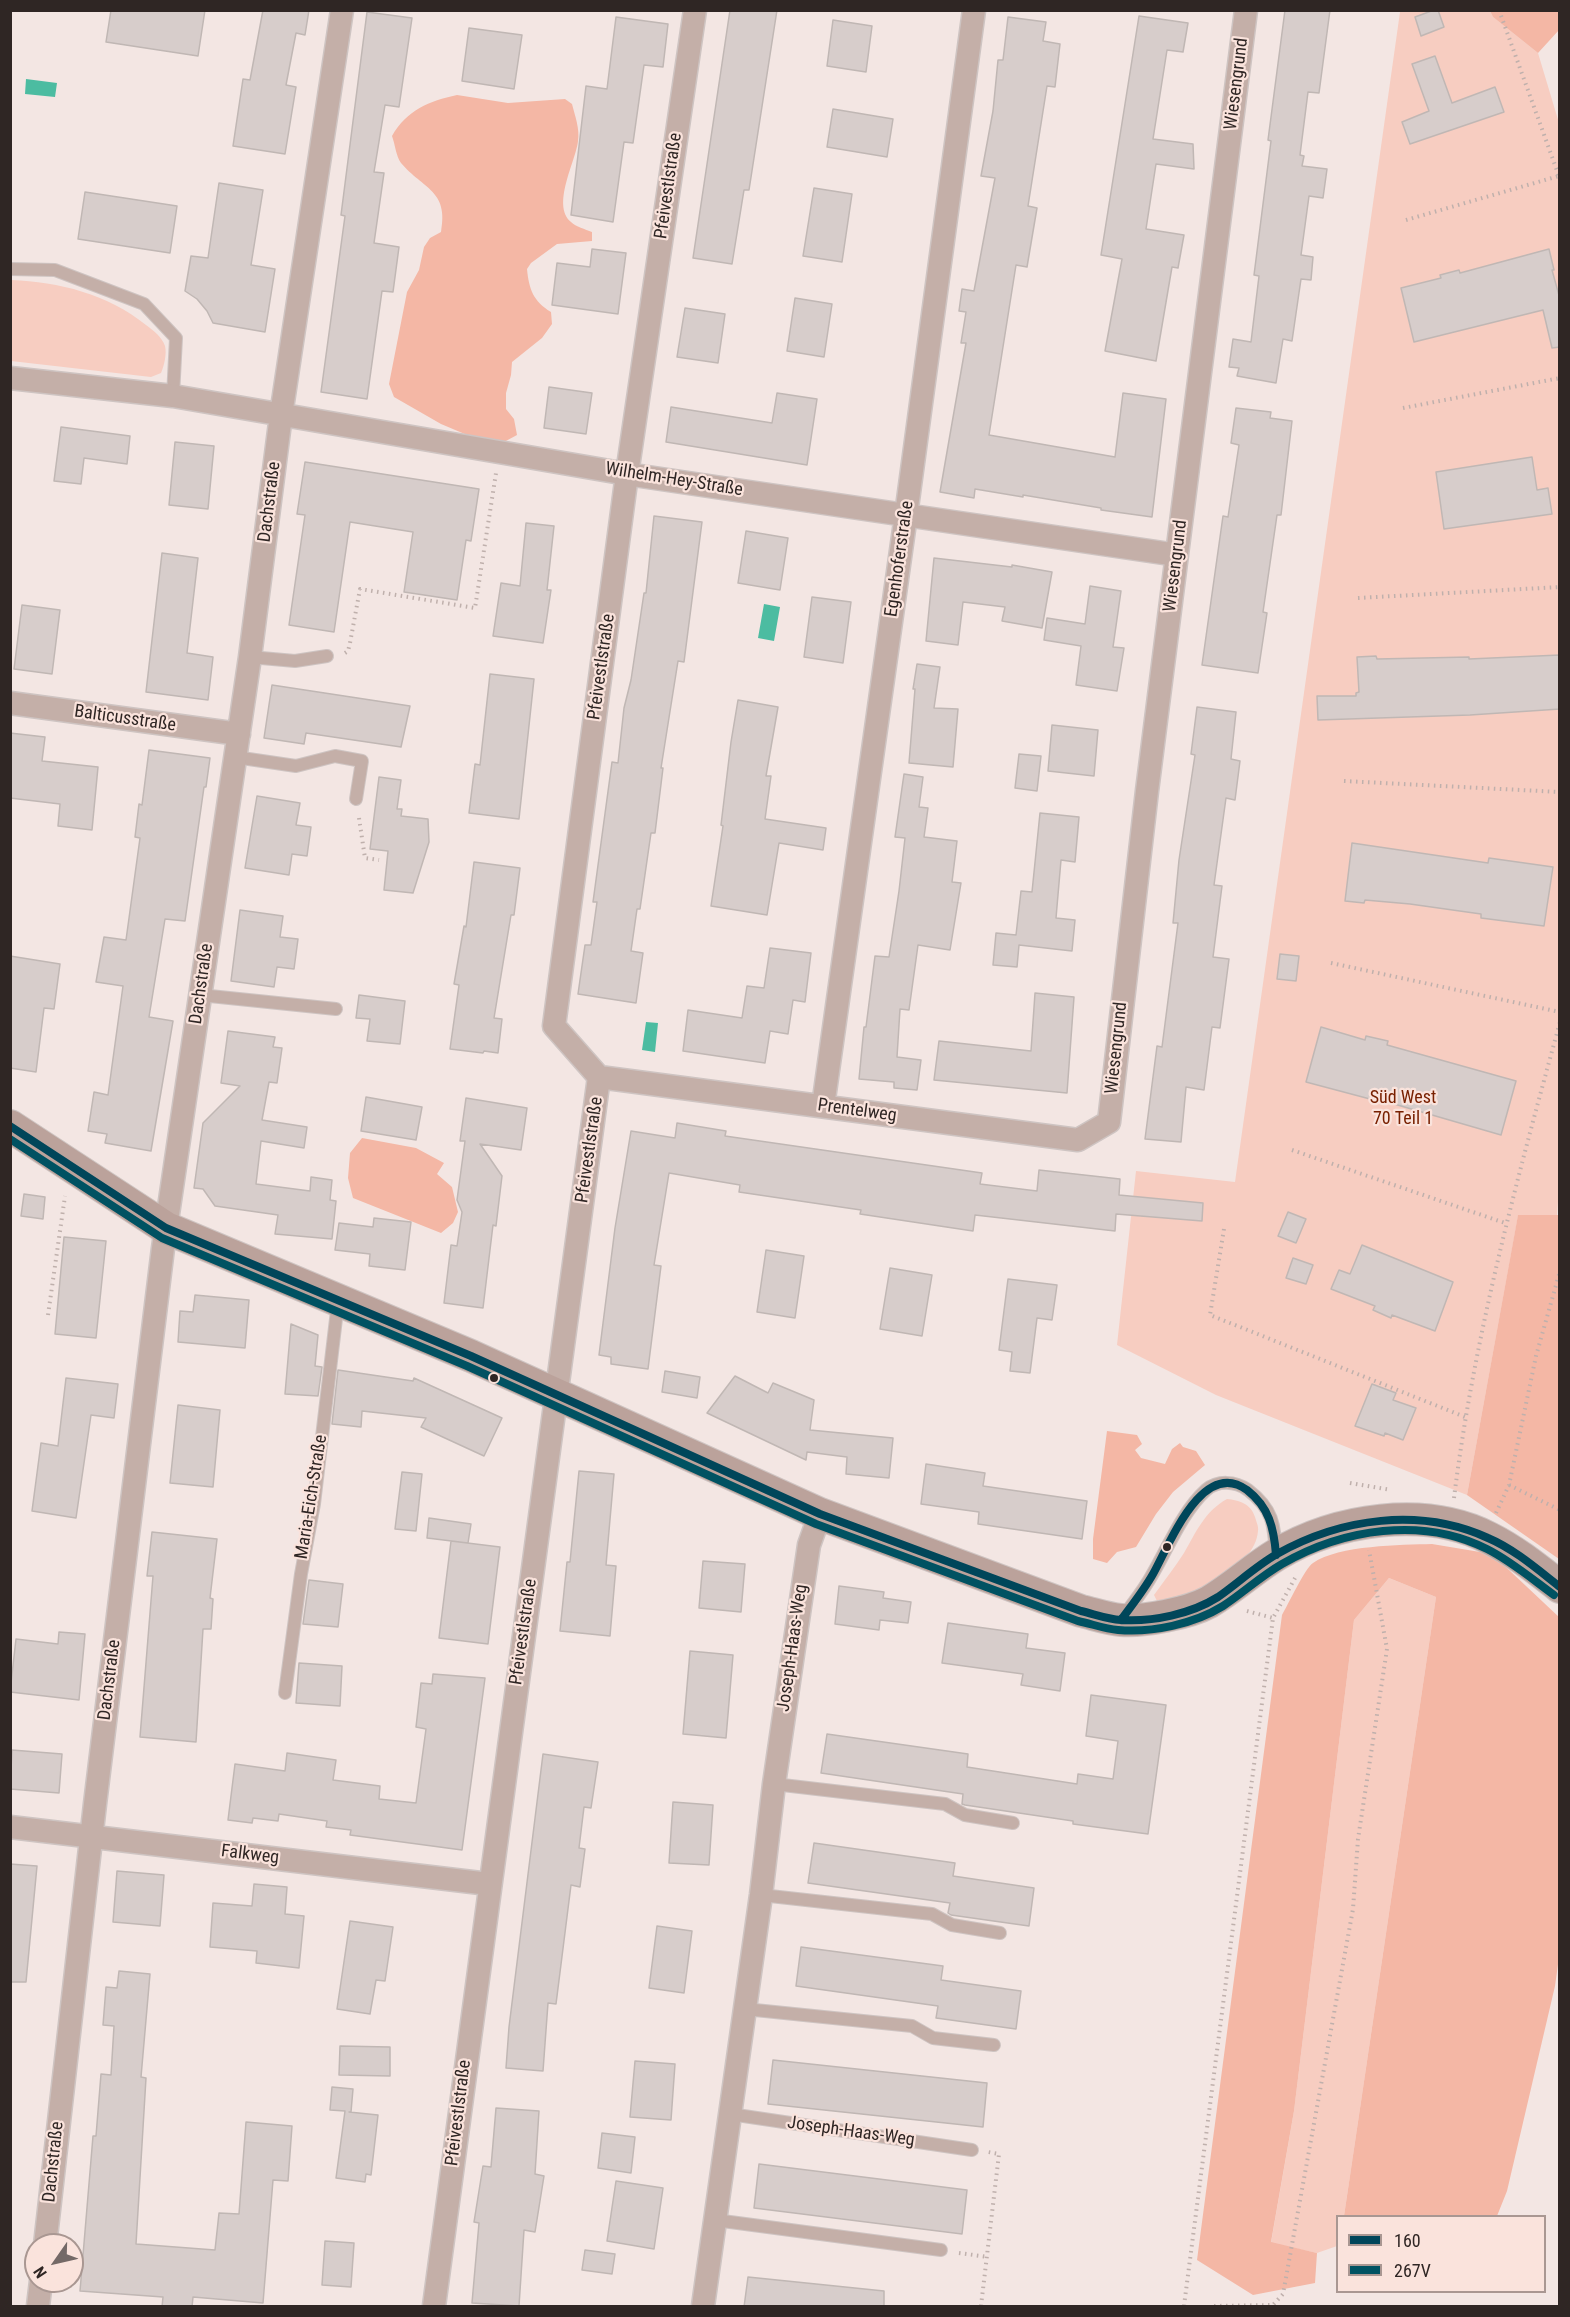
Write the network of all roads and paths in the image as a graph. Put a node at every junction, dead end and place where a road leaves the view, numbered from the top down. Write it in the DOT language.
graph roads {
  1 [pos="342,10"];
  2 [pos="694,10"];
  3 [pos="974,10"];
  4 [pos="1246,10"];
  5 [pos="1499,10"];
  6 [pos="1559,177"];
  7 [pos="1406,220"];
  8 [pos="10,269"];
  9 [pos="10,378"];
  10 [pos="1560,378"];
  11 [pos="172,396"];
  12 [pos="1403,408"];
  13 [pos="281,415"];
  14 [pos="497,465"];
  15 [pos="627,474"];
  16 [pos="906,515"];
  17 [pos="1177,555"];
  18 [pos="1560,587"];
  19 [pos="1358,598"];
  20 [pos="327,656"];
  21 [pos="250,657"];
  22 [pos="10,703"];
  23 [pos="239,734"];
  24 [pos="236,757"];
  25 [pos="1344,781"];
  26 [pos="1560,792"];
  27 [pos="356,799"];
  28 [pos="380,860"];
  29 [pos="1331,963"];
  30 [pos="200,995"];
  31 [pos="336,1009"];
  32 [pos="1560,1012"];
  33 [pos="1560,1022"];
  34 [pos="599,1077"];
  35 [pos="823,1106"];
  36 [pos="1109,1122"];
  37 [pos="10,1126"];
  38 [pos="1292,1150"];
  39 [pos="67,1186"];
  40 [pos="1505,1223"];
  41 [pos="166,1228"];
  42 [pos="1224,1229"];
  43 [pos="1560,1271"];
  44 [pos="338,1300"];
  45 [pos="48,1315"];
  46 [pos="557,1394"];
  47 [pos="1465,1417"];
  48 [pos="1509,1485"];
  49 [pos="1455,1488"];
  50 [pos="1560,1510"];
  51 [pos="820,1514"];
  52 [pos="1494,1519"];
  53 [pos="1364,1523"];
  54 [pos="1289,1549"];
  55 [pos="1560,1587"];
  56 [pos="1121,1620"];
  57 [pos="285,1694"];
  58 [pos="774,1784"];
  59 [pos="1013,1823"];
  60 [pos="10,1827"];
  61 [pos="91,1836"];
  62 [pos="489,1884"];
  63 [pos="761,1895"];
  64 [pos="1000,1933"];
  65 [pos="745,2009"];
  66 [pos="994,2045"];
  67 [pos="730,2114"];
  68 [pos="972,2150"];
  69 [pos="999,2154"];
  70 [pos="715,2220"];
  71 [pos="46,2233"];
  72 [pos="941,2250"];
  73 [pos="988,2257"];
  74 [pos="434,2307"];
  75 [pos="703,2307"];
  76 [pos="981,2307"];
  77 [pos="1184,2307"];
  78 [pos="1214,2307"];
  1 -- 13 [label="street, Dachstraße"];
  2 -- 15 [label="street, Pfeivestlstraße"];
  3 -- 16 [label="street, Egenhoferstraße"];
  4 -- 17 [label="street, Wiesengrund"];
  5 -- 6 [label="path"];
  6 -- 7 [label="path"];
  8 -- 11 [label="lane"];
  9 -- 11 [label="street, Wilhelm-Hey-Straße"];
  10 -- 12 [label="path"];
  11 -- 13 [label="street, Wilhelm-Hey-Straße"];
  13 -- 15 [label="street, Wilhelm-Hey-Straße"];
  13 -- 21 [label="street, Dachstraße"];
  14 -- 20 [label="path"];
  15 -- 16 [label="street, Wilhelm-Hey-Straße"];
  15 -- 34 [label="street, Pfeivestlstraße"];
  16 -- 17 [label="street, Wilhelm-Hey-Straße"];
  16 -- 35 [label="street, Egenhoferstraße"];
  17 -- 36 [label="street, Wiesengrund"];
  18 -- 19 [label="path"];
  20 -- 21 [label="lane"];
  21 -- 23 [label="street, Dachstraße"];
  22 -- 23 [label="street, Balticusstraße"];
  23 -- 24 [label="street, Dachstraße"];
  24 -- 27 [label="lane"];
  24 -- 30 [label="street, Dachstraße"];
  25 -- 26 [label="path"];
  27 -- 28 [label="path"];
  29 -- 32 [label="path"];
  30 -- 31 [label="lane"];
  30 -- 41 [label="street, Dachstraße"];
  33 -- 40 [label="path"];
  34 -- 35 [label="street, Prentelweg"];
  34 -- 46 [label="street, Pfeivestlstraße"];
  35 -- 36 [label="street, Prentelweg"];
  37 -- 41 [label="street"];
  38 -- 40 [label="path"];
  39 -- 45 [label="path"];
  40 -- 47 [label="path"];
  41 -- 44 [label="street"];
  41 -- 61 [label="street, Dachstraße"];
  42 -- 47 [label="path"];
  43 -- 48 [label="path"];
  44 -- 46 [label="street"];
  44 -- 57 [label="lane, Maria-Eich-Straße"];
  46 -- 51 [label="street"];
  46 -- 62 [label="street, Pfeivestlstraße"];
  47 -- 49 [label="path"];
  48 -- 50 [label="path"];
  48 -- 52 [label="path"];
  51 -- 56 [label="street"];
  51 -- 58 [label="street, Joseph-Haas-Weg"];
  53 -- 54 [label="street"];
  53 -- 55 [label="street"];
  53 -- 78 [label="path"];
  54 -- 56 [label="street"];
  54 -- 56 [label="lane"];
  54 -- 77 [label="path"];
  58 -- 59 [label="lane"];
  58 -- 63 [label="street, Joseph-Haas-Weg"];
  60 -- 61 [label="street, Falkweg"];
  61 -- 62 [label="street, Falkweg"];
  61 -- 71 [label="street, Dachstraße"];
  62 -- 74 [label="street, Pfeivestlstraße"];
  63 -- 64 [label="lane"];
  63 -- 65 [label="street, Joseph-Haas-Weg"];
  65 -- 66 [label="lane"];
  65 -- 67 [label="street, Joseph-Haas-Weg"];
  67 -- 68 [label="lane, Joseph-Haas-Weg"];
  67 -- 70 [label="street, Joseph-Haas-Weg"];
  69 -- 73 [label="path"];
  70 -- 72 [label="lane"];
  70 -- 75 [label="street, Joseph-Haas-Weg"];
  72 -- 73 [label="path"];
  73 -- 76 [label="path"];
}
